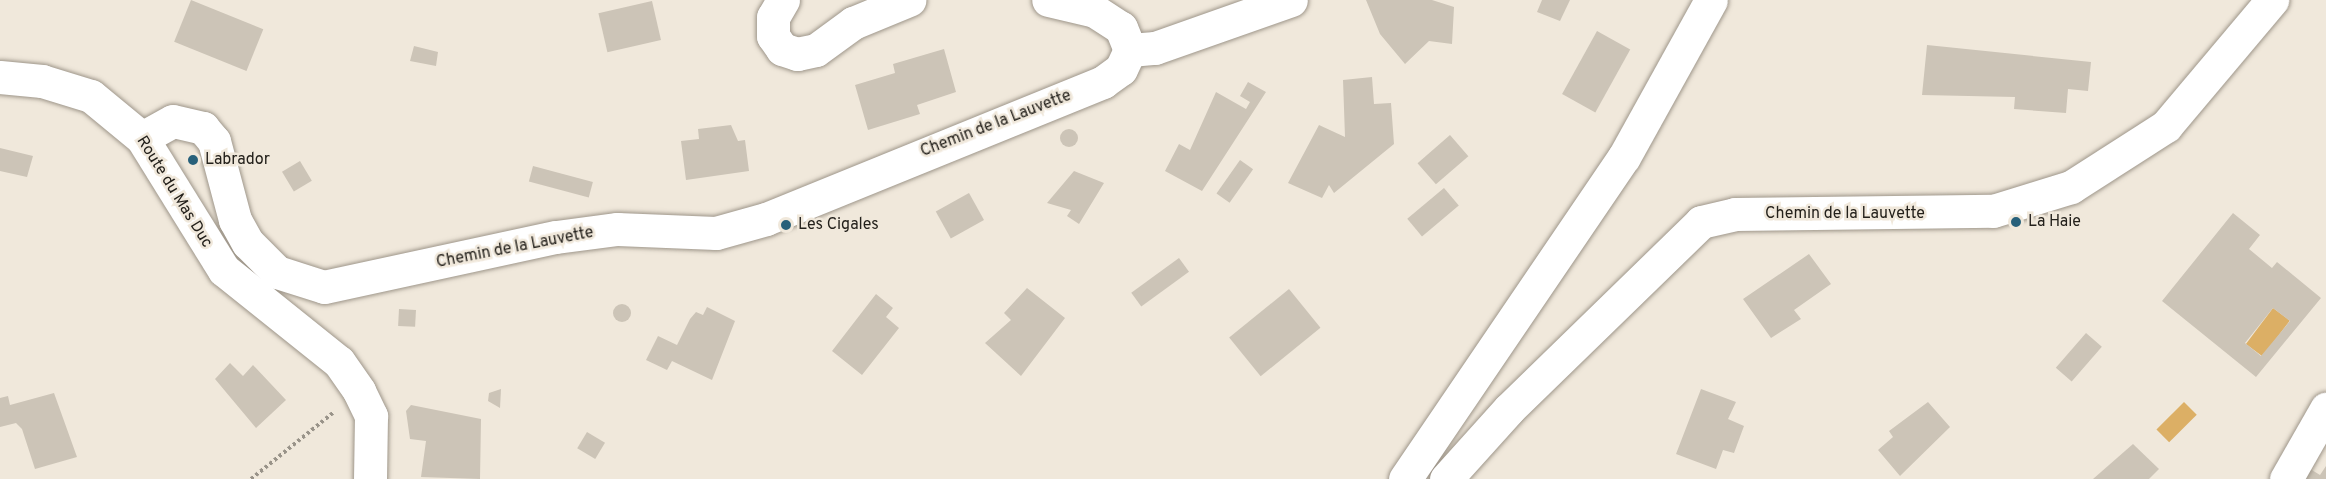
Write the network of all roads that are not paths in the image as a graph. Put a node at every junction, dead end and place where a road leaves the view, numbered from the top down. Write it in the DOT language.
graph roads {
  1 [pos="783,0"];
  2 [pos="909,0"];
  3 [pos="1048,0"];
  4 [pos="1291,0"];
  5 [pos="1711,0"];
  6 [pos="2272,0"];
  7 [pos="1130,50"];
  8 [pos="0,77"];
  9 [pos="142,138"];
  10 [pos="2326,409"];
  11 [pos="370,479"];
  12 [pos="1405,479"];
  13 [pos="1446,479"];
  14 [pos="2286,479"];
  1 -- 2 [label="street"];
  3 -- 7 [label="street"];
  4 -- 7 [label="street"];
  5 -- 12 [label="street"];
  6 -- 13 [label="street, Chemin de la Lauvette"];
  7 -- 9 [label="street, Chemin de la Lauvette"];
  8 -- 9 [label="street, Route du Mas Duc"];
  9 -- 11 [label="street, Route du Mas Duc"];
  10 -- 14 [label="street"];
}
